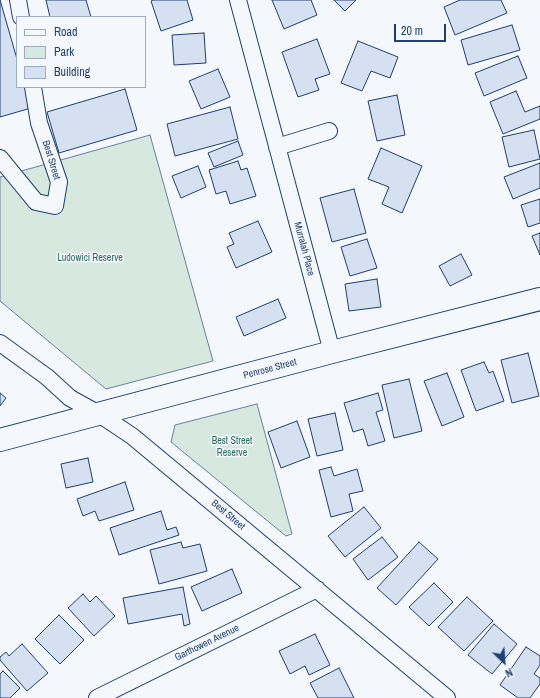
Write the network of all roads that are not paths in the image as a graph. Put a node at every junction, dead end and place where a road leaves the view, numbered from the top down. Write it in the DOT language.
graph roads {
  1 [pos="18,0"];
  2 [pos="238,0"];
  3 [pos="21,16"];
  4 [pos="33,88"];
  5 [pos="329,131"];
  6 [pos="277,146"];
  7 [pos="0,158"];
  8 [pos="540,299"];
  9 [pos="0,343"];
  10 [pos="332,352"];
  11 [pos="99,414"];
  12 [pos="0,440"];
  13 [pos="316,589"];
  14 [pos="98,698"];
  15 [pos="448,698"];
  1 -- 3 [label="street"];
  2 -- 6 [label="street, Murralah Place"];
  4 -- 7 [label="street, Best Street"];
  5 -- 6 [label="street"];
  6 -- 10 [label="street, Murralah Place"];
  8 -- 10 [label="main road, Penrose Street"];
  9 -- 11 [label="street, Best Street"];
  10 -- 11 [label="main road, Penrose Street"];
  11 -- 12 [label="main road, Penrose Street"];
  11 -- 13 [label="street, Best Street"];
  13 -- 14 [label="street, Garthowen Avenue"];
  13 -- 15 [label="street, Best Street"];
}
